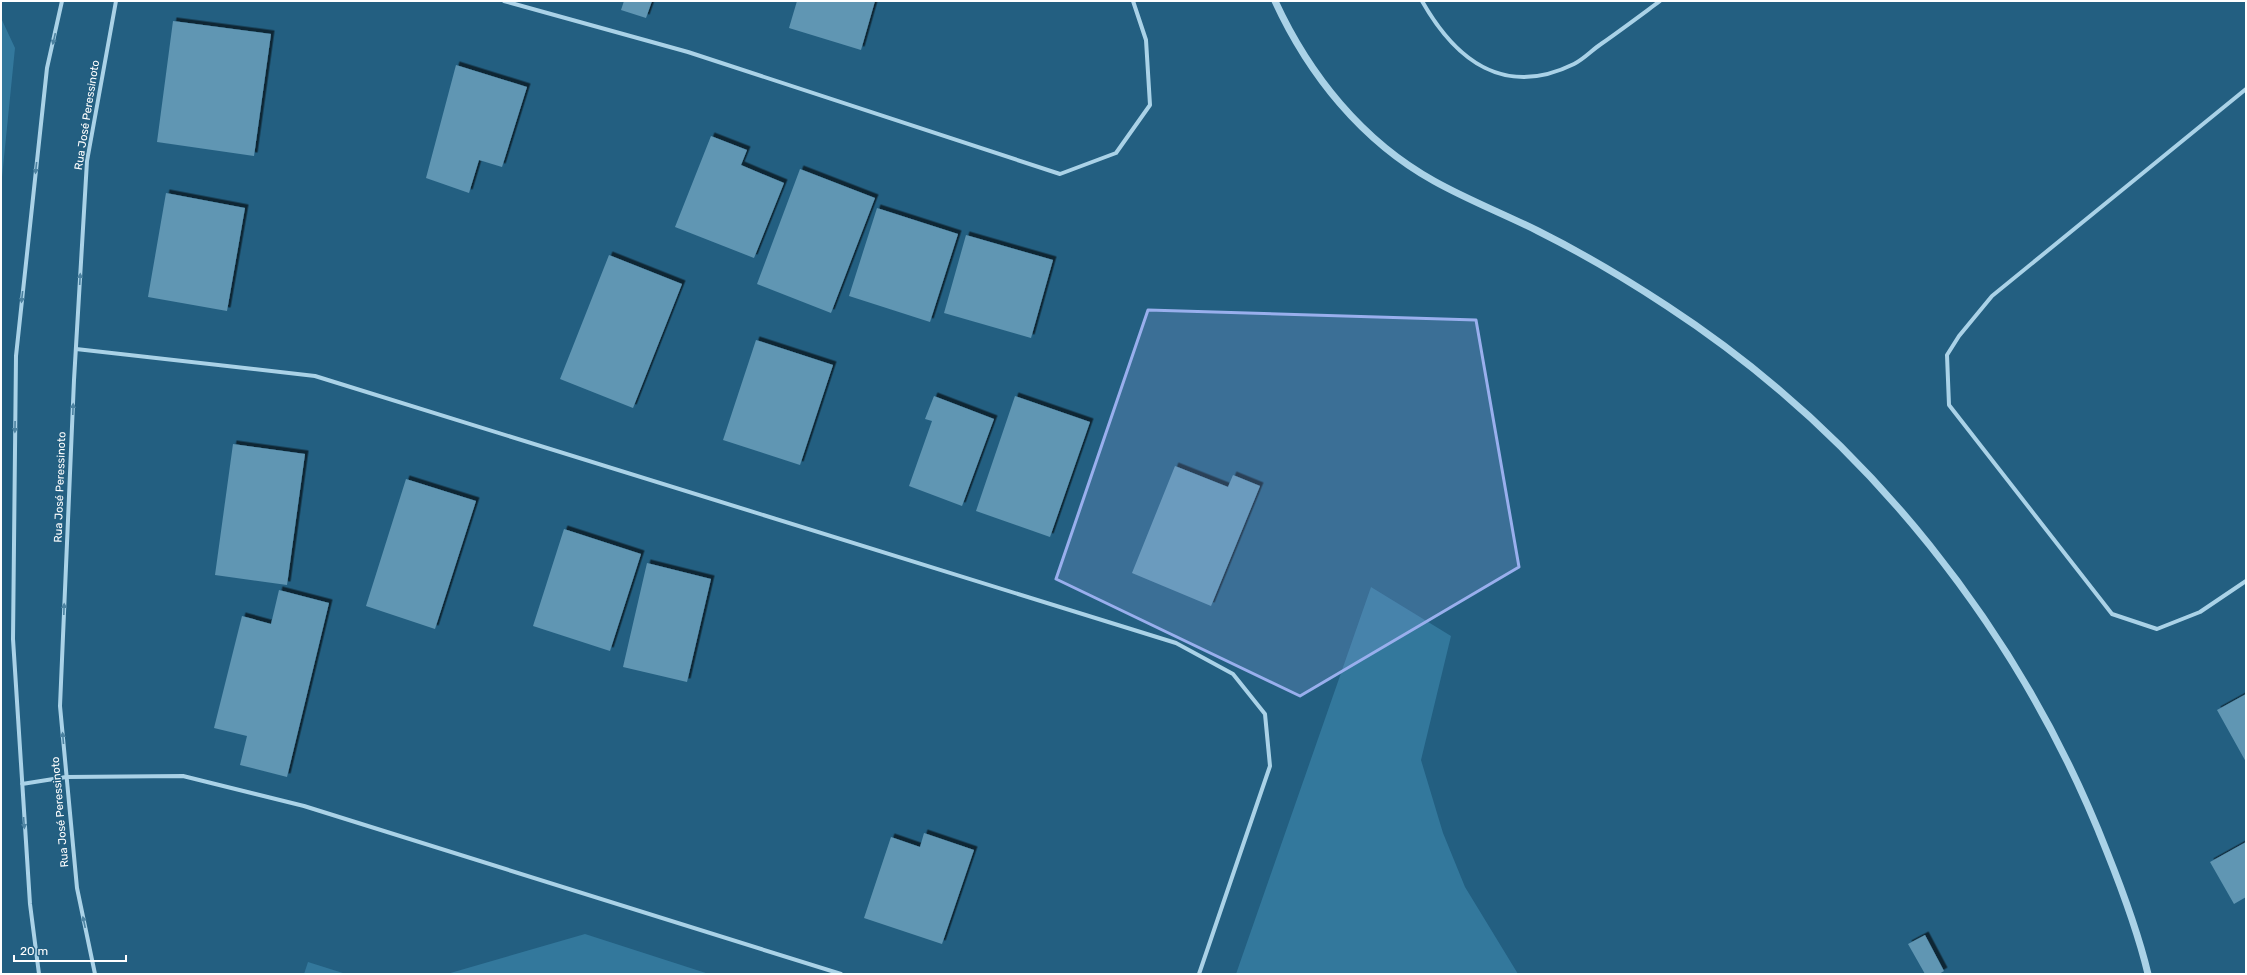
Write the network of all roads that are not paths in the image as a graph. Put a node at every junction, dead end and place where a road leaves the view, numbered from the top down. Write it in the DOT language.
graph roads {
  1 [pos="62,1"];
  2 [pos="116,1"];
  3 [pos="504,1"];
  4 [pos="1133,1"];
  5 [pos="1275,1"];
  6 [pos="1422,1"];
  7 [pos="1660,1"];
  8 [pos="2246,89"];
  9 [pos="76,349"];
  10 [pos="2246,581"];
  11 [pos="66,777"];
  12 [pos="22,784"];
  13 [pos="39,974"];
  14 [pos="95,974"];
  15 [pos="841,974"];
  16 [pos="1199,974"];
  17 [pos="2148,974"];
  1 -- 12 [label="street, one-way"];
  9 -- 2 [label="street, Rua José Peressinoto, one-way"];
  3 -- 4 [label="street"];
  5 -- 17 [label="street"];
  6 -- 7 [label="street"];
  8 -- 10 [label="street"];
  11 -- 9 [label="street, Rua José Peressinoto, one-way"];
  9 -- 16 [label="street"];
  11 -- 12 [label="street"];
  14 -- 11 [label="street, Rua José Peressinoto, one-way"];
  11 -- 15 [label="street"];
  12 -- 13 [label="street, one-way"];
}
